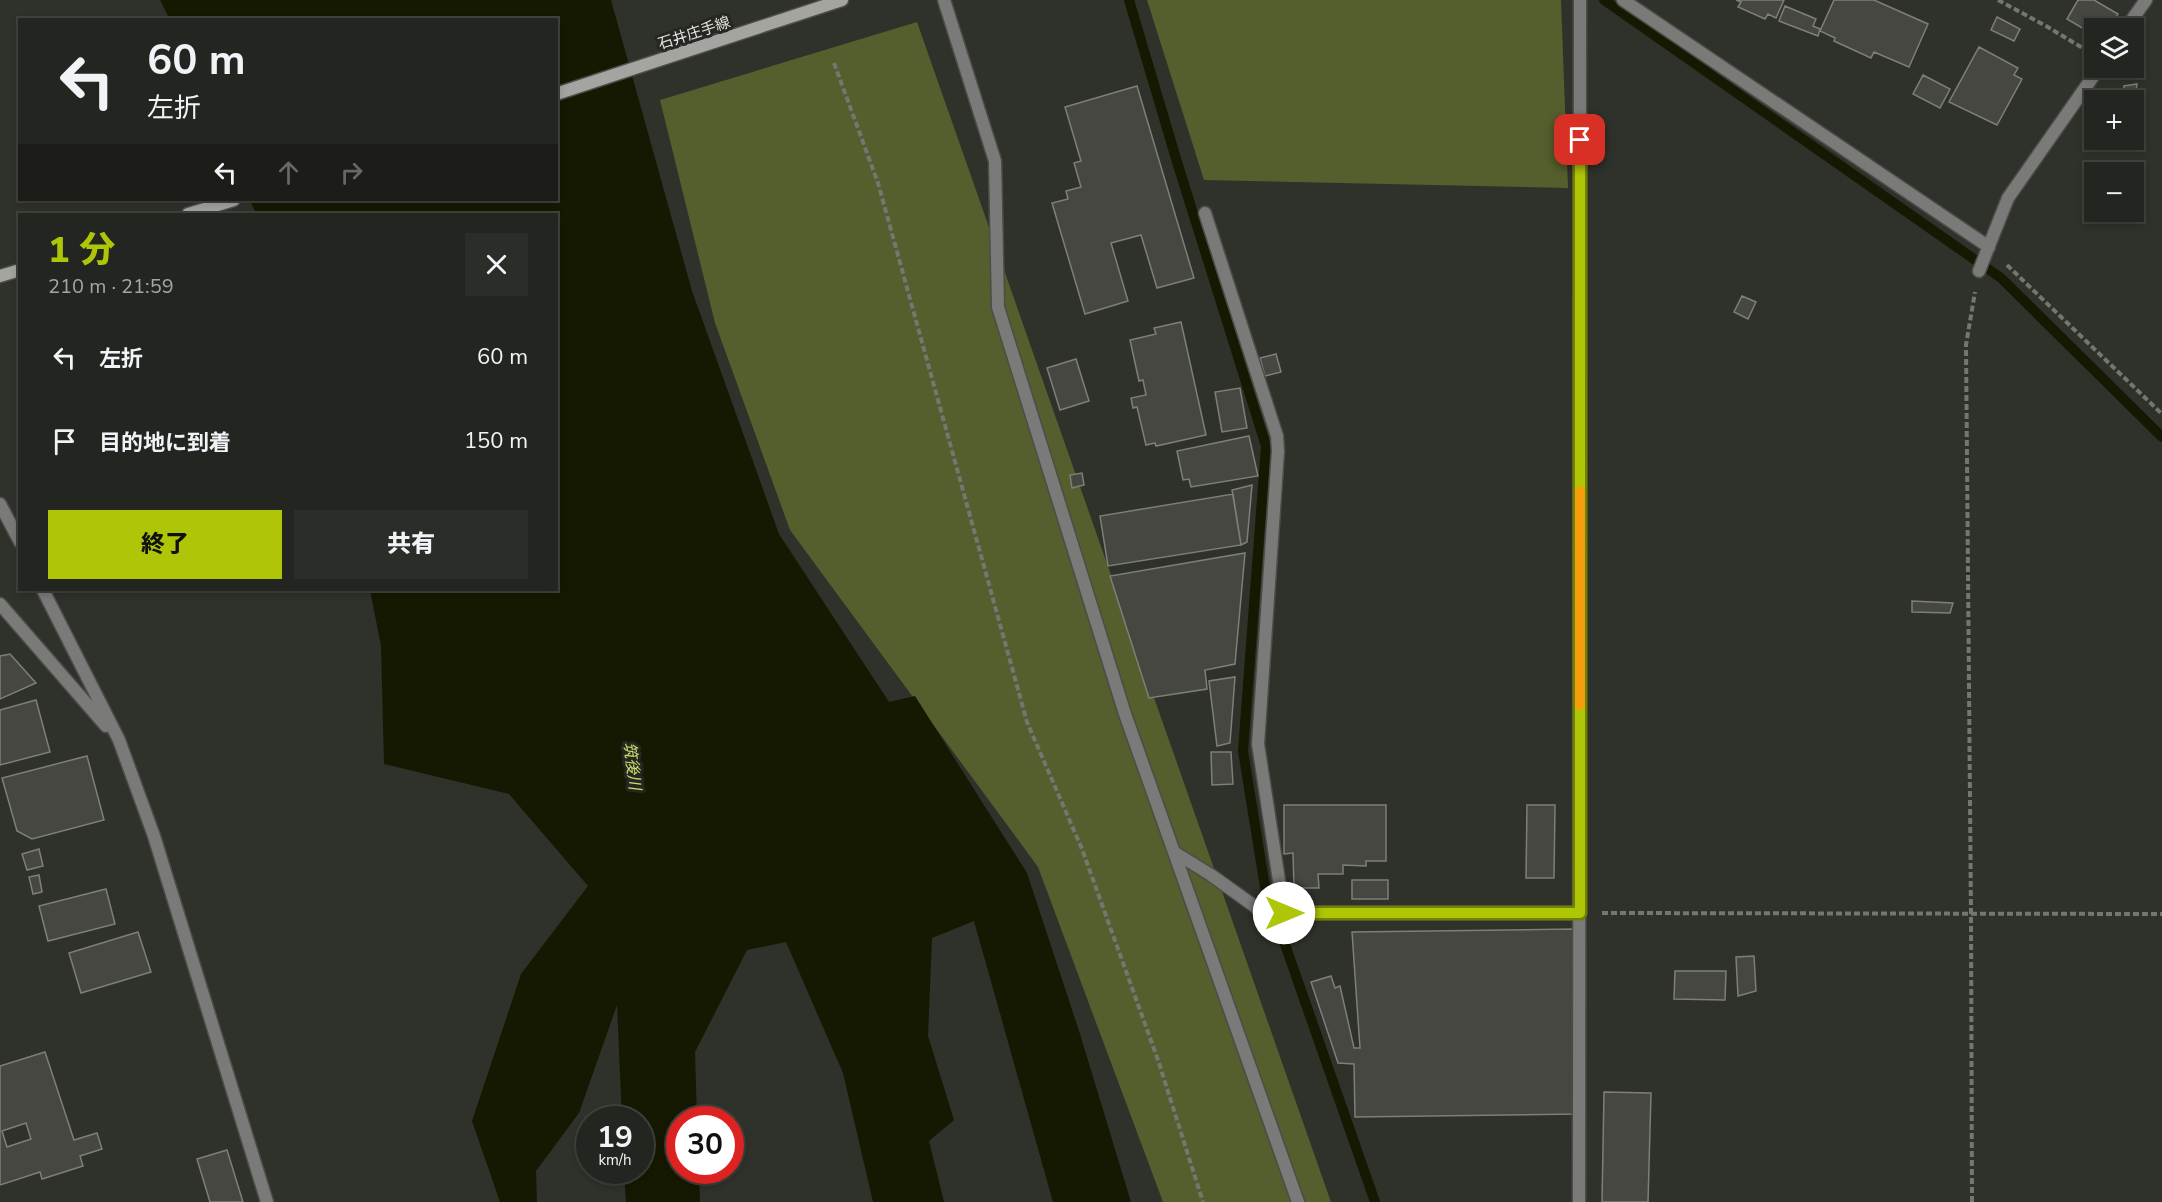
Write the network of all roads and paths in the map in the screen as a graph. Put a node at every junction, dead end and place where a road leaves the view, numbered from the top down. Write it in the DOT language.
graph roads {
  1 [pos="842,0"];
  2 [pos="944,0"];
  3 [pos="1580,0"];
  4 [pos="1623,0"];
  5 [pos="1998,0"];
  6 [pos="2146,0"];
  7 [pos="2133,18"];
  8 [pos="2084,49"];
  9 [pos="834,63"];
  10 [pos="2092,78"];
  11 [pos="558,93"];
  12 [pos="231,201"];
  13 [pos="191,213"];
  14 [pos="1204,213"];
  15 [pos="1989,248"];
  16 [pos="18,271"];
  17 [pos="1979,271"];
  18 [pos="0,276"];
  19 [pos="2162,414"];
  20 [pos="0,504"];
  21 [pos="18,538"];
  22 [pos="44,591"];
  23 [pos="0,604"];
  24 [pos="119,740"];
  25 [pos="1174,852"];
  26 [pos="1284,913"];
  27 [pos="1580,913"];
  28 [pos="1971,914"];
  29 [pos="2162,914"];
  30 [pos="267,1202"];
  31 [pos="1203,1202"];
  32 [pos="1298,1202"];
  33 [pos="1579,1202"];
  34 [pos="1972,1202"];
  1 -- 11 [label="main road, 石井庄手線"];
  2 -- 25 [label="street"];
  3 -- 27 [label="street"];
  4 -- 15 [label="street"];
  5 -- 8 [label="path"];
  6 -- 7 [label="street"];
  9 -- 31 [label="path"];
  10 -- 15 [label="street"];
  12 -- 13 [label="main road"];
  14 -- 26 [label="street"];
  15 -- 17 [label="street"];
  15 -- 19 [label="path"];
  16 -- 18 [label="main road"];
  17 -- 28 [label="path"];
  20 -- 21 [label="street"];
  22 -- 24 [label="street"];
  23 -- 24 [label="street"];
  24 -- 30 [label="street"];
  25 -- 26 [label="street"];
  25 -- 32 [label="street"];
  26 -- 27 [label="street"];
  27 -- 28 [label="path"];
  27 -- 33 [label="street"];
  28 -- 29 [label="path"];
  28 -- 34 [label="path"];
}
